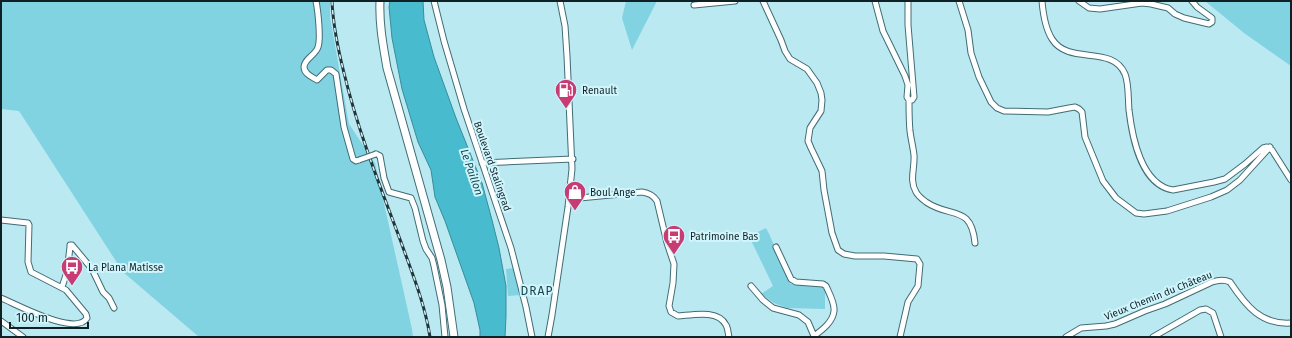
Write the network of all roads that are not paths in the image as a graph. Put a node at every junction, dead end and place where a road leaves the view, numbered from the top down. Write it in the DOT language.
graph roads {
  1 [pos="316,1"];
  2 [pos="380,1"];
  3 [pos="384,1"];
  4 [pos="434,1"];
  5 [pos="560,1"];
  6 [pos="735,1"];
  7 [pos="763,1"];
  8 [pos="874,1"];
  9 [pos="908,1"];
  10 [pos="959,1"];
  11 [pos="1042,1"];
  12 [pos="1079,1"];
  13 [pos="1192,1"];
  14 [pos="694,5"];
  15 [pos="909,100"];
  16 [pos="1271,148"];
  17 [pos="573,159"];
  18 [pos="482,163"];
  19 [pos="1291,180"];
  20 [pos="570,199"];
  21 [pos="1,220"];
  22 [pos="975,243"];
  23 [pos="776,247"];
  24 [pos="751,286"];
  25 [pos="64,289"];
  26 [pos="1,298"];
  27 [pos="114,308"];
  28 [pos="1,321"];
  29 [pos="1291,323"];
  30 [pos="23,337"];
  31 [pos="445,337"];
  32 [pos="454,337"];
  33 [pos="457,337"];
  34 [pos="532,337"];
  35 [pos="548,337"];
  36 [pos="729,337"];
  37 [pos="813,337"];
  38 [pos="900,337"];
  39 [pos="1066,337"];
  40 [pos="1153,337"];
  41 [pos="1221,337"];
  1 -- 31 [label="street, bridge"];
  2 -- 32 [label="main road"];
  3 -- 33 [label="main road"];
  4 -- 18 [label="street, Boulevard Stalingrad"];
  5 -- 17 [label="street"];
  6 -- 14 [label="street"];
  7 -- 38 [label="street"];
  8 -- 15 [label="street"];
  9 -- 15 [label="street"];
  10 -- 16 [label="street"];
  11 -- 16 [label="street"];
  12 -- 13 [label="street"];
  15 -- 22 [label="street"];
  16 -- 19 [label="street"];
  17 -- 18 [label="street"];
  17 -- 20 [label="street"];
  18 -- 34 [label="street, Boulevard Stalingrad"];
  20 -- 35 [label="street"];
  20 -- 36 [label="street"];
  21 -- 25 [label="street"];
  23 -- 37 [label="street"];
  24 -- 37 [label="street"];
  25 -- 26 [label="street"];
  25 -- 27 [label="street"];
  28 -- 30 [label="street"];
  29 -- 39 [label="street, Vieux Chemin du Château"];
  40 -- 41 [label="street"];
}
